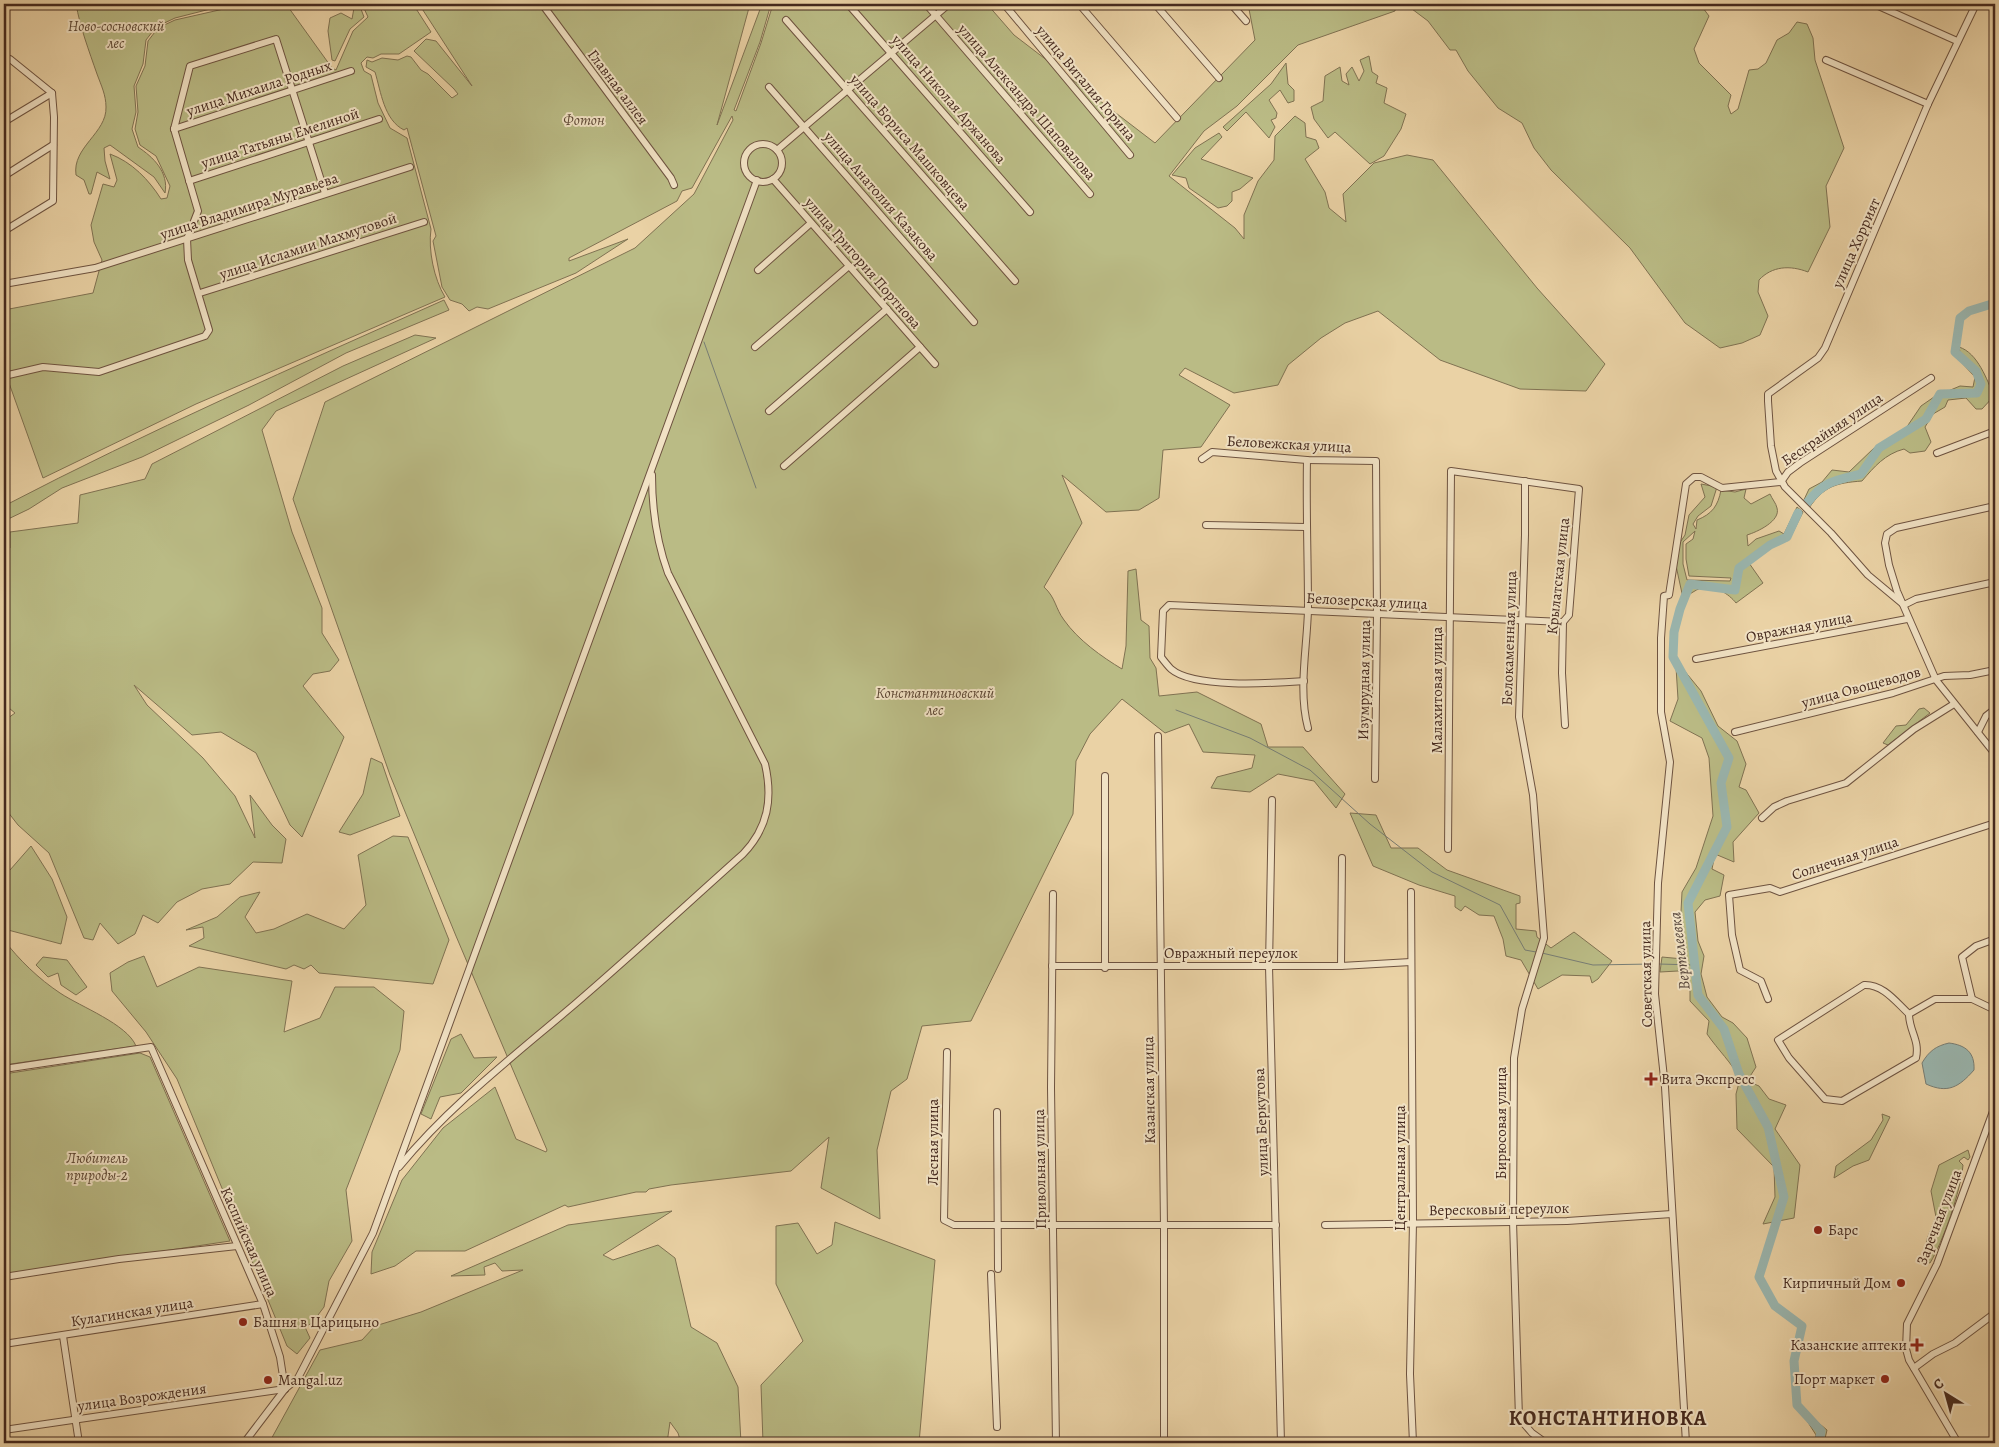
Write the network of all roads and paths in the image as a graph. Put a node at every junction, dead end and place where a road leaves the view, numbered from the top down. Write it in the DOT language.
graph roads {
  1 [pos="542,4"];
  2 [pos="848,4"];
  3 [pos="926,4"];
  4 [pos="949,4"];
  5 [pos="1004,4"];
  6 [pos="1079,4"];
  7 [pos="1155,4"];
  8 [pos="1231,4"];
  9 [pos="1874,4"];
  10 [pos="1976,4"];
  11 [pos="935,15"];
  12 [pos="786,20"];
  13 [pos="1246,21"];
  14 [pos="1957,41"];
  15 [pos="891,53"];
  16 [pos="1826,60"];
  17 [pos="7,61"];
  18 [pos="351,71"];
  19 [pos="1219,78"];
  20 [pos="769,87"];
  21 [pos="293,90"];
  22 [pos="848,90"];
  23 [pos="52,93"];
  24 [pos="1928,104"];
  25 [pos="1177,118"];
  26 [pos="379,119"];
  27 [pos="4,122"];
  28 [pos="804,127"];
  29 [pos="174,129"];
  30 [pos="309,142"];
  31 [pos="53,145"];
  32 [pos="777,150"];
  33 [pos="1130,155"];
  34 [pos="410,167"];
  35 [pos="4,176"];
  36 [pos="773,179"];
  37 [pos="757,180"];
  38 [pos="190,181"];
  39 [pos="674,185"];
  40 [pos="325,193"];
  41 [pos="1090,194"];
  42 [pos="1030,212"];
  43 [pos="424,222"];
  44 [pos="811,223"];
  45 [pos="4,231"];
  46 [pos="187,239"];
  47 [pos="849,266"];
  48 [pos="758,270"];
  49 [pos="1015,281"];
  50 [pos="4,284"];
  51 [pos="200,294"];
  52 [pos="887,309"];
  53 [pos="974,322"];
  54 [pos="755,347"];
  55 [pos="920,347"];
  56 [pos="935,364"];
  57 [pos="4,376"];
  58 [pos="1931,378"];
  59 [pos="769,411"];
  60 [pos="1995,431"];
  61 [pos="1937,453"];
  62 [pos="1202,458"];
  63 [pos="1307,460"];
  64 [pos="1376,461"];
  65 [pos="784,466"];
  66 [pos="652,471"];
  67 [pos="1524,481"];
  68 [pos="1781,482"];
  69 [pos="1995,506"];
  70 [pos="1206,524"];
  71 [pos="1305,526"];
  72 [pos="1995,582"];
  73 [pos="1664,596"];
  74 [pos="1904,605"];
  75 [pos="1308,610"];
  76 [pos="1378,615"];
  77 [pos="1450,618"];
  78 [pos="1908,619"];
  79 [pos="1521,621"];
  80 [pos="1563,622"];
  81 [pos="1696,659"];
  82 [pos="1995,670"];
  83 [pos="1936,680"];
  84 [pos="1304,681"];
  85 [pos="1954,704"];
  86 [pos="1995,709"];
  87 [pos="1565,725"];
  88 [pos="1308,728"];
  89 [pos="1734,732"];
  90 [pos="1978,732"];
  91 [pos="1158,736"];
  92 [pos="1995,754"];
  93 [pos="1105,776"];
  94 [pos="1375,779"];
  95 [pos="1533,795"];
  96 [pos="1272,800"];
  97 [pos="1762,818"];
  98 [pos="1995,823"];
  99 [pos="1448,849"];
  100 [pos="1342,858"];
  101 [pos="1410,892"];
  102 [pos="1053,894"];
  103 [pos="1995,939"];
  104 [pos="1411,962"];
  105 [pos="1052,966"];
  106 [pos="1159,966"];
  107 [pos="1269,966"];
  108 [pos="1342,966"];
  109 [pos="1105,968"];
  110 [pos="1768,998"];
  111 [pos="1972,999"];
  112 [pos="1995,1010"];
  113 [pos="1909,1014"];
  114 [pos="947,1052"];
  115 [pos="4,1069"];
  116 [pos="1995,1106"];
  117 [pos="997,1112"];
  118 [pos="395,1172"];
  119 [pos="1672,1214"];
  120 [pos="1513,1221"];
  121 [pos="1413,1222"];
  122 [pos="1054,1224"];
  123 [pos="1276,1225"];
  124 [pos="1325,1225"];
  125 [pos="998,1226"];
  126 [pos="1164,1226"];
  127 [pos="237,1246"];
  128 [pos="998,1268"];
  129 [pos="991,1274"];
  130 [pos="4,1277"];
  131 [pos="263,1304"];
  132 [pos="1995,1312"];
  133 [pos="63,1336"];
  134 [pos="4,1344"];
  135 [pos="1914,1368"];
  136 [pos="284,1389"];
  137 [pos="76,1419"];
  138 [pos="996,1426"];
  139 [pos="4,1430"];
  140 [pos="80,1443"];
  141 [pos="244,1443"];
  142 [pos="1056,1443"];
  143 [pos="1164,1443"];
  144 [pos="1281,1443"];
  145 [pos="1413,1443"];
  146 [pos="1546,1443"];
  147 [pos="1686,1443"];
  148 [pos="1958,1443"];
  1 -- 39 [label="street, Главная аллея"];
  2 -- 15 [label="street, улица Николая Аржанова"];
  3 -- 11 [label="street, улица Александра Шаповалова"];
  4 -- 11 [label="street"];
  5 -- 33 [label="street, улица Виталия Горина"];
  6 -- 25 [label="street"];
  7 -- 19 [label="street"];
  8 -- 13 [label="street"];
  9 -- 14 [label="street"];
  10 -- 14 [label="street, улица Хоррият"];
  11 -- 15 [label="street"];
  11 -- 41 [label="street, улица Александра Шаповалова"];
  12 -- 22 [label="street, улица Бориса Машковцева"];
  14 -- 24 [label="street, улица Хоррият"];
  15 -- 22 [label="street"];
  15 -- 42 [label="street, улица Николая Аржанова"];
  16 -- 24 [label="street"];
  17 -- 23 [label="street"];
  18 -- 21 [label="street, улица Михаила Родных"];
  20 -- 28 [label="street, улица Анатолия Казакова"];
  21 -- 29 [label="street, улица Михаила Родных"];
  21 -- 29 [label="street"];
  21 -- 30 [label="street"];
  22 -- 28 [label="street"];
  22 -- 49 [label="street, улица Бориса Машковцева"];
  23 -- 27 [label="street"];
  23 -- 31 [label="street"];
  24 -- 68 [label="street, улица Хоррият"];
  26 -- 30 [label="street, улица Татьяны Емелиной"];
  28 -- 32 [label="street"];
  28 -- 53 [label="street, улица Анатолия Казакова"];
  29 -- 38 [label="street"];
  30 -- 38 [label="street, улица Татьяны Емелиной"];
  30 -- 40 [label="street"];
  31 -- 35 [label="street"];
  31 -- 45 [label="street"];
  32 -- 36 [label="street"];
  32 -- 37 [label="street"];
  34 -- 40 [label="street, улица Владимира Муравьева"];
  36 -- 37 [label="street"];
  36 -- 44 [label="street, улица Григория Портнова"];
  37 -- 66 [label="street"];
  38 -- 46 [label="street"];
  40 -- 46 [label="street, улица Владимира Муравьева"];
  43 -- 51 [label="street, улица Исламии Махмутовой"];
  44 -- 47 [label="street, улица Григория Портнова"];
  44 -- 48 [label="street"];
  46 -- 50 [label="street, улица Владимира Муравьева"];
  46 -- 51 [label="street"];
  47 -- 52 [label="street, улица Григория Портнова"];
  47 -- 54 [label="street"];
  51 -- 57 [label="street"];
  52 -- 55 [label="street, улица Григория Портнова"];
  52 -- 59 [label="street"];
  55 -- 56 [label="street, улица Григория Портнова"];
  55 -- 65 [label="street"];
  58 -- 68 [label="street, Бескрайняя улица"];
  60 -- 61 [label="street"];
  62 -- 63 [label="street, Беловежская улица"];
  63 -- 64 [label="street, Беловежская улица"];
  63 -- 71 [label="street"];
  64 -- 76 [label="street, Изумрудная улица"];
  66 -- 118 [label="street"];
  66 -- 118 [label="street"];
  67 -- 77 [label="street, Малахитовая улица"];
  67 -- 79 [label="street, Белокаменная улица"];
  67 -- 80 [label="street, Крылатская улица"];
  68 -- 73 [label="street, Бескрайняя улица"];
  68 -- 74 [label="street"];
  69 -- 74 [label="street"];
  70 -- 71 [label="street"];
  71 -- 75 [label="street"];
  72 -- 74 [label="street"];
  73 -- 119 [label="street, Советская улица"];
  74 -- 78 [label="street"];
  75 -- 76 [label="street, Белозерская улица"];
  75 -- 84 [label="street"];
  75 -- 84 [label="street, Белозерская улица"];
  76 -- 77 [label="street, Белозерская улица"];
  76 -- 94 [label="street, Изумрудная улица"];
  77 -- 79 [label="street, Белозерская улица"];
  77 -- 99 [label="street, Малахитовая улица"];
  78 -- 81 [label="street, Овражная улица"];
  78 -- 83 [label="street"];
  79 -- 80 [label="street, Белозерская улица"];
  79 -- 95 [label="street, Белокаменная улица"];
  80 -- 87 [label="street, Крылатская улица"];
  82 -- 83 [label="street, улица Овощеводов"];
  83 -- 85 [label="street"];
  83 -- 89 [label="street, улица Овощеводов"];
  84 -- 88 [label="street"];
  85 -- 90 [label="street"];
  85 -- 97 [label="street"];
  86 -- 90 [label="street"];
  90 -- 92 [label="street"];
  91 -- 106 [label="street, Казанская улица"];
  93 -- 109 [label="street"];
  95 -- 120 [label="street, Бирюсовая улица"];
  96 -- 107 [label="street, улица Беркутова"];
  98 -- 110 [label="street, Солнечная улица"];
  100 -- 108 [label="street"];
  101 -- 104 [label="street, Центральная улица"];
  102 -- 105 [label="street, Привольная улица"];
  103 -- 111 [label="street"];
  104 -- 108 [label="street, Овражный переулок"];
  104 -- 121 [label="street, Центральная улица"];
  105 -- 109 [label="street, Овражный переулок"];
  105 -- 122 [label="street, Привольная улица"];
  106 -- 107 [label="street, Овражный переулок"];
  106 -- 109 [label="street, Овражный переулок"];
  106 -- 126 [label="street, Казанская улица"];
  107 -- 108 [label="street, Овражный переулок"];
  107 -- 123 [label="street, улица Беркутова"];
  111 -- 112 [label="street"];
  111 -- 113 [label="street"];
  113 -- 113 [label="street"];
  114 -- 125 [label="street, Лесная улица"];
  115 -- 127 [label="street, Каспийская улица"];
  116 -- 135 [label="street, Заречная улица"];
  117 -- 125 [label="street"];
  118 -- 136 [label="street"];
  119 -- 120 [label="street, Вересковый переулок"];
  119 -- 147 [label="street, Советская улица"];
  120 -- 121 [label="street, Вересковый переулок"];
  120 -- 146 [label="street, Бирюсовая улица"];
  121 -- 124 [label="street, Вересковый переулок"];
  121 -- 145 [label="street, Центральная улица"];
  122 -- 125 [label="street"];
  122 -- 126 [label="street"];
  122 -- 142 [label="street, Привольная улица"];
  123 -- 126 [label="street"];
  123 -- 144 [label="street, улица Беркутова"];
  125 -- 128 [label="street"];
  126 -- 143 [label="street, Казанская улица"];
  127 -- 130 [label="street"];
  127 -- 131 [label="street, Каспийская улица"];
  129 -- 138 [label="street"];
  131 -- 133 [label="street, Кулагинская улица"];
  131 -- 136 [label="street, Каспийская улица"];
  132 -- 135 [label="street"];
  133 -- 134 [label="street, Кулагинская улица"];
  133 -- 137 [label="street"];
  135 -- 148 [label="street, Заречная улица"];
  136 -- 137 [label="street, улица Возрождения"];
  136 -- 141 [label="street"];
  137 -- 139 [label="street, улица Возрождения"];
  137 -- 140 [label="street"];
}
